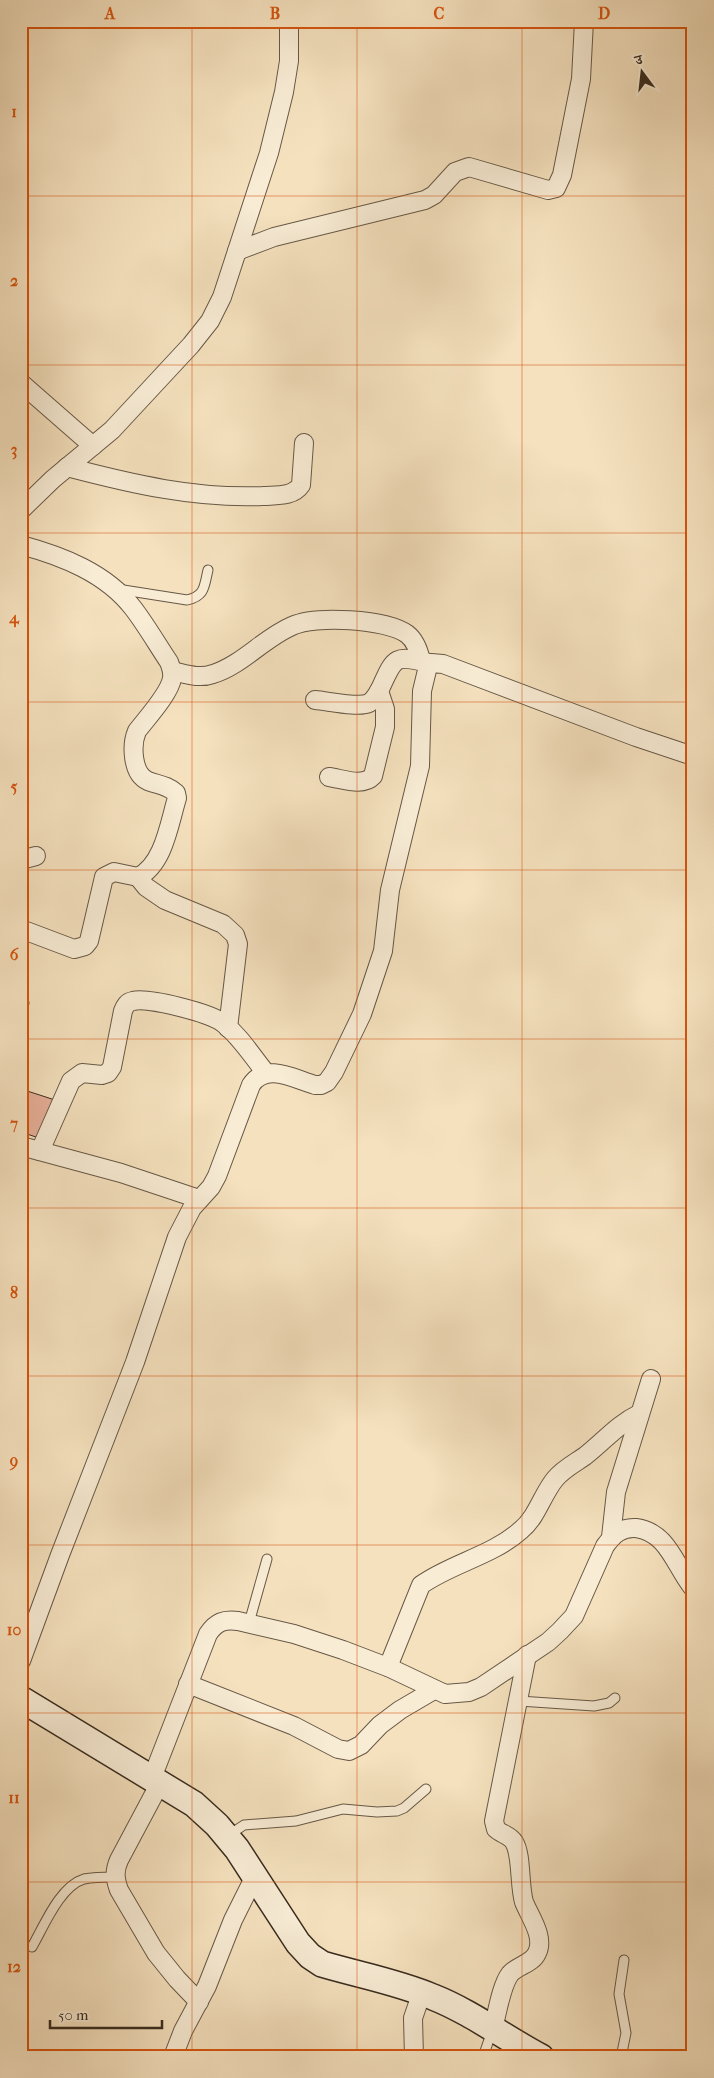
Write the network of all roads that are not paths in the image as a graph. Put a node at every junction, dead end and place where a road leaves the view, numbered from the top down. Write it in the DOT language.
graph roads {
  1 [pos="289,21"];
  2 [pos="584,21"];
  3 [pos="237,251"];
  4 [pos="21,383"];
  5 [pos="304,442"];
  6 [pos="93,446"];
  7 [pos="68,467"];
  8 [pos="21,510"];
  9 [pos="21,545"];
  10 [pos="208,570"];
  11 [pos="115,588"];
  12 [pos="426,662"];
  13 [pos="172,671"];
  14 [pos="379,691"];
  15 [pos="315,700"];
  16 [pos="693,756"];
  17 [pos="329,777"];
  18 [pos="138,877"];
  19 [pos="21,929"];
  20 [pos="228,1028"];
  21 [pos="266,1073"];
  22 [pos="21,1146"];
  23 [pos="40,1151"];
  24 [pos="199,1199"];
  25 [pos="651,1379"];
  26 [pos="640,1414"];
  27 [pos="611,1537"];
  28 [pos="267,1560"];
  29 [pos="693,1588"];
  30 [pos="249,1624"];
  31 [pos="527,1655"];
  32 [pos="21,1661"];
  33 [pos="388,1666"];
  34 [pos="188,1684"];
  35 [pos="434,1690"];
  36 [pos="616,1698"];
  37 [pos="21,1699"];
  38 [pos="519,1701"];
  39 [pos="156,1780"];
  40 [pos="426,1789"];
  41 [pos="227,1837"];
  42 [pos="255,1876"];
  43 [pos="115,1877"];
  44 [pos="32,1947"];
  45 [pos="624,1960"];
  46 [pos="422,1992"];
  47 [pos="199,2002"];
  48 [pos="493,2029"];
  49 [pos="173,2057"];
  50 [pos="414,2057"];
  51 [pos="483,2057"];
  52 [pos="541,2057"];
  53 [pos="621,2057"];
  1 -- 3 [label="street"];
  2 -- 3 [label="street"];
  3 -- 6 [label="street"];
  4 -- 6 [label="street"];
  5 -- 7 [label="street"];
  6 -- 7 [label="street"];
  7 -- 8 [label="street"];
  9 -- 11 [label="street"];
  10 -- 11 [label="lane"];
  11 -- 13 [label="street"];
  12 -- 13 [label="street"];
  12 -- 14 [label="street"];
  12 -- 16 [label="street"];
  12 -- 21 [label="street"];
  13 -- 18 [label="street"];
  14 -- 15 [label="street"];
  14 -- 17 [label="street"];
  18 -- 19 [label="street"];
  18 -- 20 [label="street"];
  20 -- 21 [label="street"];
  20 -- 23 [label="street"];
  21 -- 24 [label="street"];
  22 -- 23 [label="street"];
  23 -- 24 [label="street"];
  24 -- 32 [label="street"];
  25 -- 26 [label="street"];
  26 -- 27 [label="street"];
  26 -- 33 [label="street"];
  27 -- 29 [label="street"];
  27 -- 31 [label="street"];
  28 -- 30 [label="lane"];
  30 -- 33 [label="street"];
  30 -- 34 [label="street"];
  31 -- 35 [label="street"];
  31 -- 38 [label="street"];
  33 -- 35 [label="street"];
  34 -- 35 [label="street"];
  34 -- 39 [label="street"];
  36 -- 38 [label="lane"];
  37 -- 39 [label="street"];
  38 -- 48 [label="street"];
  39 -- 41 [label="street"];
  39 -- 43 [label="street"];
  40 -- 41 [label="lane"];
  41 -- 42 [label="street"];
  42 -- 46 [label="street"];
  42 -- 47 [label="street"];
  43 -- 44 [label="lane"];
  43 -- 47 [label="street"];
  45 -- 53 [label="lane"];
  46 -- 48 [label="street"];
  46 -- 50 [label="street"];
  47 -- 49 [label="street"];
  48 -- 51 [label="lane"];
  48 -- 52 [label="street"];
}
